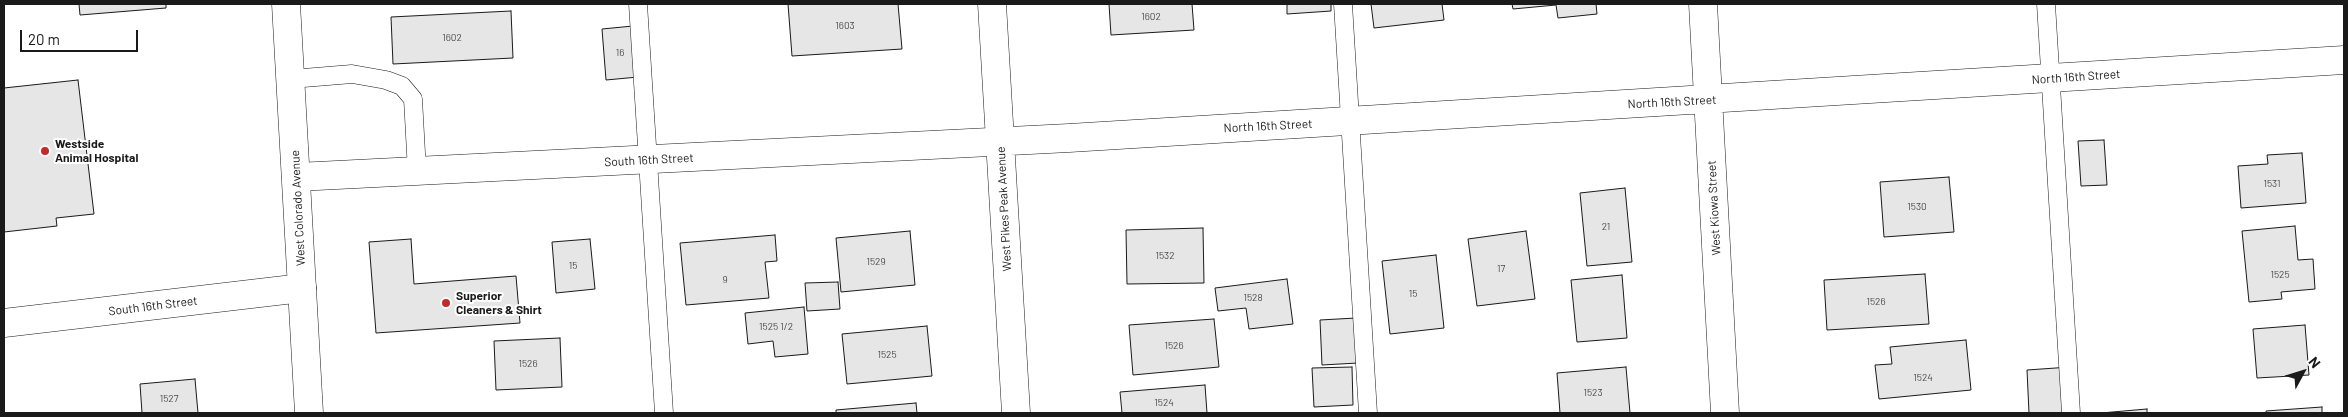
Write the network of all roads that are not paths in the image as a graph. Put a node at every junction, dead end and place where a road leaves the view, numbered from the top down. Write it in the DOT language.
graph roads {
  1 [pos="286,4"];
  2 [pos="638,4"];
  3 [pos="992,4"];
  4 [pos="1343,4"];
  5 [pos="1703,4"];
  6 [pos="2046,4"];
  7 [pos="2344,60"];
  8 [pos="2051,78"];
  9 [pos="291,79"];
  10 [pos="1708,100"];
  11 [pos="1349,121"];
  12 [pos="1000,142"];
  13 [pos="648,160"];
  14 [pos="417,171"];
  15 [pos="297,177"];
  16 [pos="302,288"];
  17 [pos="4,323"];
  18 [pos="310,413"];
  19 [pos="664,413"];
  20 [pos="1016,413"];
  21 [pos="1368,413"];
  22 [pos="1725,413"];
  23 [pos="2071,413"];
  1 -- 9 [label="street, West Colorado Avenue"];
  2 -- 13 [label="lane"];
  3 -- 12 [label="street, West Pikes Peak Avenue"];
  4 -- 11 [label="lane"];
  5 -- 10 [label="street, West Kiowa Street"];
  6 -- 8 [label="lane"];
  7 -- 8 [label="street, North 16th Street"];
  8 -- 10 [label="street, North 16th Street"];
  8 -- 23 [label="lane"];
  9 -- 14 [label="lane"];
  9 -- 15 [label="street, West Colorado Avenue"];
  10 -- 11 [label="street, North 16th Street"];
  10 -- 22 [label="street, West Kiowa Street"];
  11 -- 12 [label="street, North 16th Street"];
  11 -- 21 [label="lane"];
  12 -- 13 [label="street, South 16th Street"];
  12 -- 20 [label="street, West Pikes Peak Avenue"];
  13 -- 14 [label="street, South 16th Street"];
  13 -- 19 [label="lane"];
  14 -- 15 [label="street, South 16th Street"];
  15 -- 16 [label="street, West Colorado Avenue"];
  16 -- 17 [label="street, South 16th Street"];
  16 -- 18 [label="street, West Colorado Avenue"];
}
